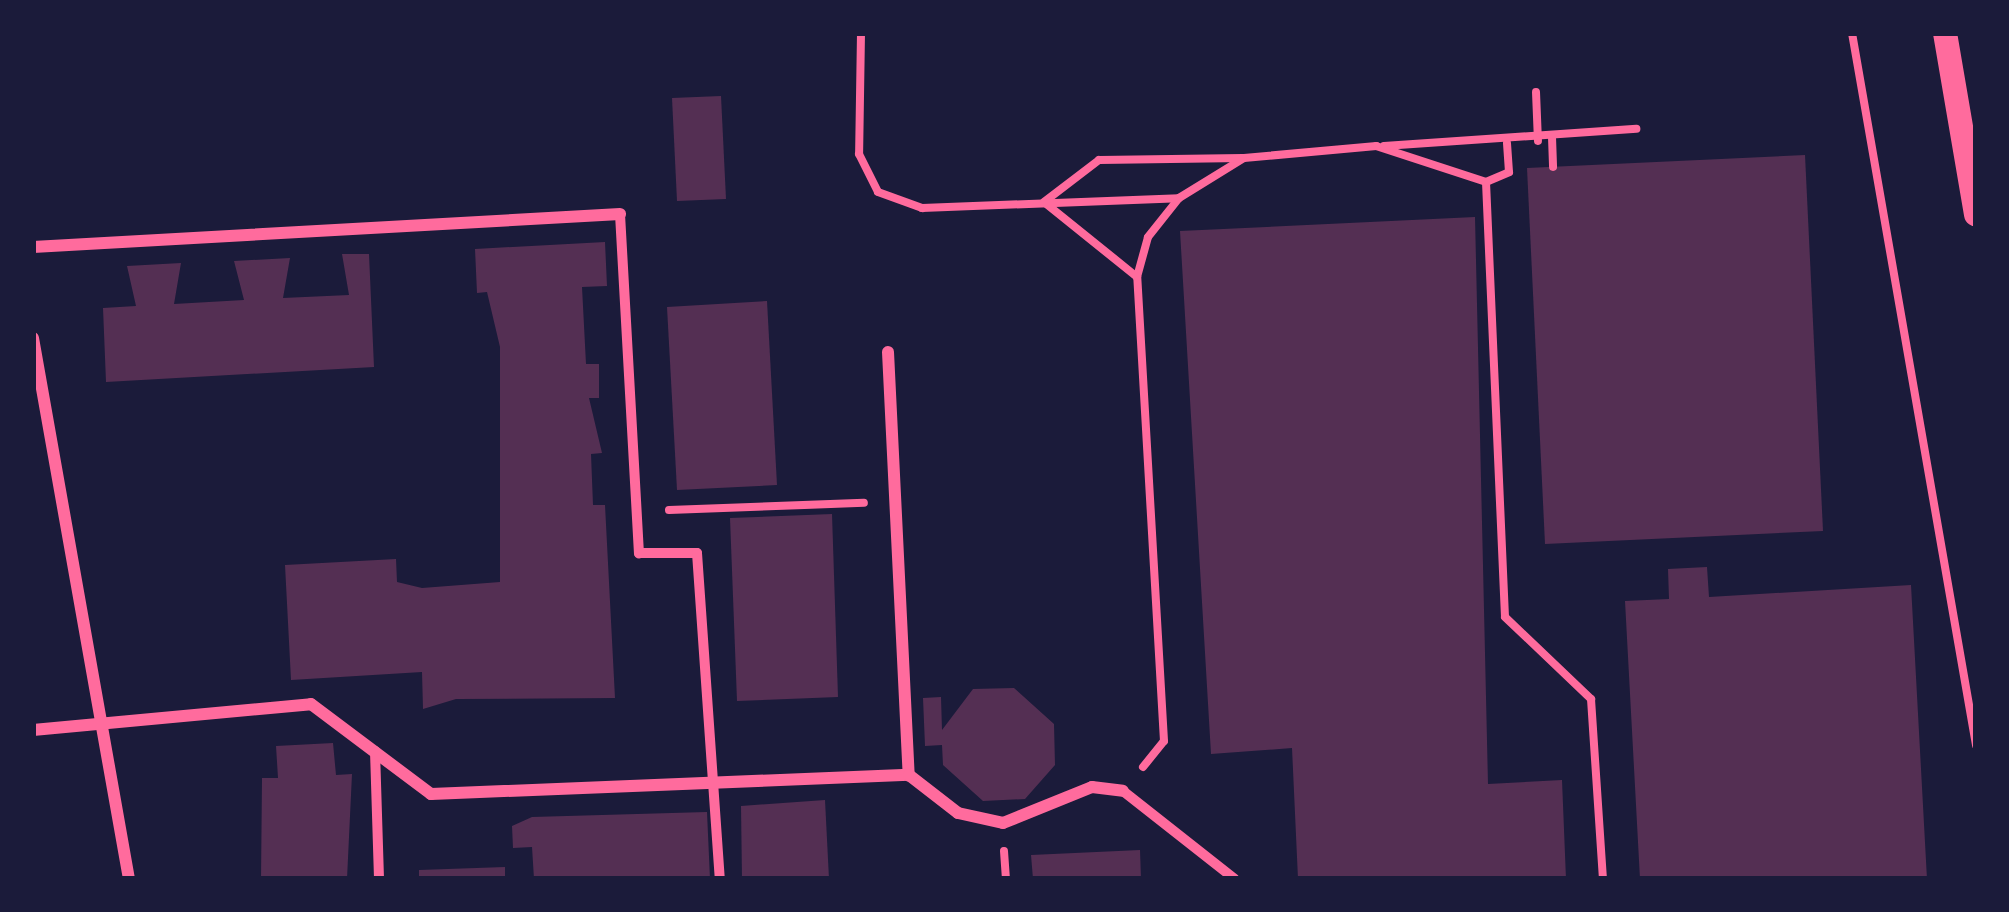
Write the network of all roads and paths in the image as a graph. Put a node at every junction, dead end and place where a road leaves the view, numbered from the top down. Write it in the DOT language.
graph roads {
  1 [pos="861,33"];
  2 [pos="1852,33"];
  3 [pos="1945,33"];
  4 [pos="1536,92"];
  5 [pos="1636,129"];
  6 [pos="1552,137"];
  7 [pos="1538,141"];
  8 [pos="1508,143"];
  9 [pos="1376,146"];
  10 [pos="1244,158"];
  11 [pos="1553,167"];
  12 [pos="1486,182"];
  13 [pos="1179,198"];
  14 [pos="1044,202"];
  15 [pos="620,214"];
  16 [pos="1976,214"];
  17 [pos="33,247"];
  18 [pos="1137,277"];
  19 [pos="33,338"];
  20 [pos="888,352"];
  21 [pos="895,502"];
  22 [pos="638,511"];
  23 [pos="105,722"];
  24 [pos="33,730"];
  25 [pos="1976,745"];
  26 [pos="375,751"];
  27 [pos="909,775"];
  28 [pos="707,781"];
  29 [pos="1123,791"];
  30 [pos="129,879"];
  31 [pos="379,879"];
  32 [pos="720,879"];
  33 [pos="1235,879"];
  34 [pos="1603,879"];
  1 -- 14 [label="path"];
  2 -- 25 [label="path"];
  3 -- 16 [label="main road"];
  4 -- 7 [label="path"];
  5 -- 6 [label="path"];
  6 -- 7 [label="path"];
  6 -- 11 [label="path"];
  7 -- 8 [label="path"];
  8 -- 9 [label="path"];
  8 -- 12 [label="path"];
  9 -- 10 [label="path"];
  9 -- 12 [label="path"];
  10 -- 13 [label="path"];
  10 -- 14 [label="path"];
  12 -- 34 [label="path"];
  13 -- 14 [label="path"];
  13 -- 18 [label="path"];
  14 -- 18 [label="path"];
  15 -- 17 [label="street"];
  15 -- 22 [label="street"];
  18 -- 29 [label="path"];
  19 -- 23 [label="street"];
  20 -- 21 [label="street"];
  21 -- 22 [label="path"];
  21 -- 27 [label="street"];
  22 -- 28 [label="street"];
  23 -- 24 [label="street"];
  23 -- 26 [label="street"];
  23 -- 30 [label="street"];
  26 -- 28 [label="street"];
  26 -- 31 [label="street"];
  27 -- 28 [label="street"];
  27 -- 29 [label="street"];
  28 -- 32 [label="street"];
  29 -- 33 [label="street"];
}
